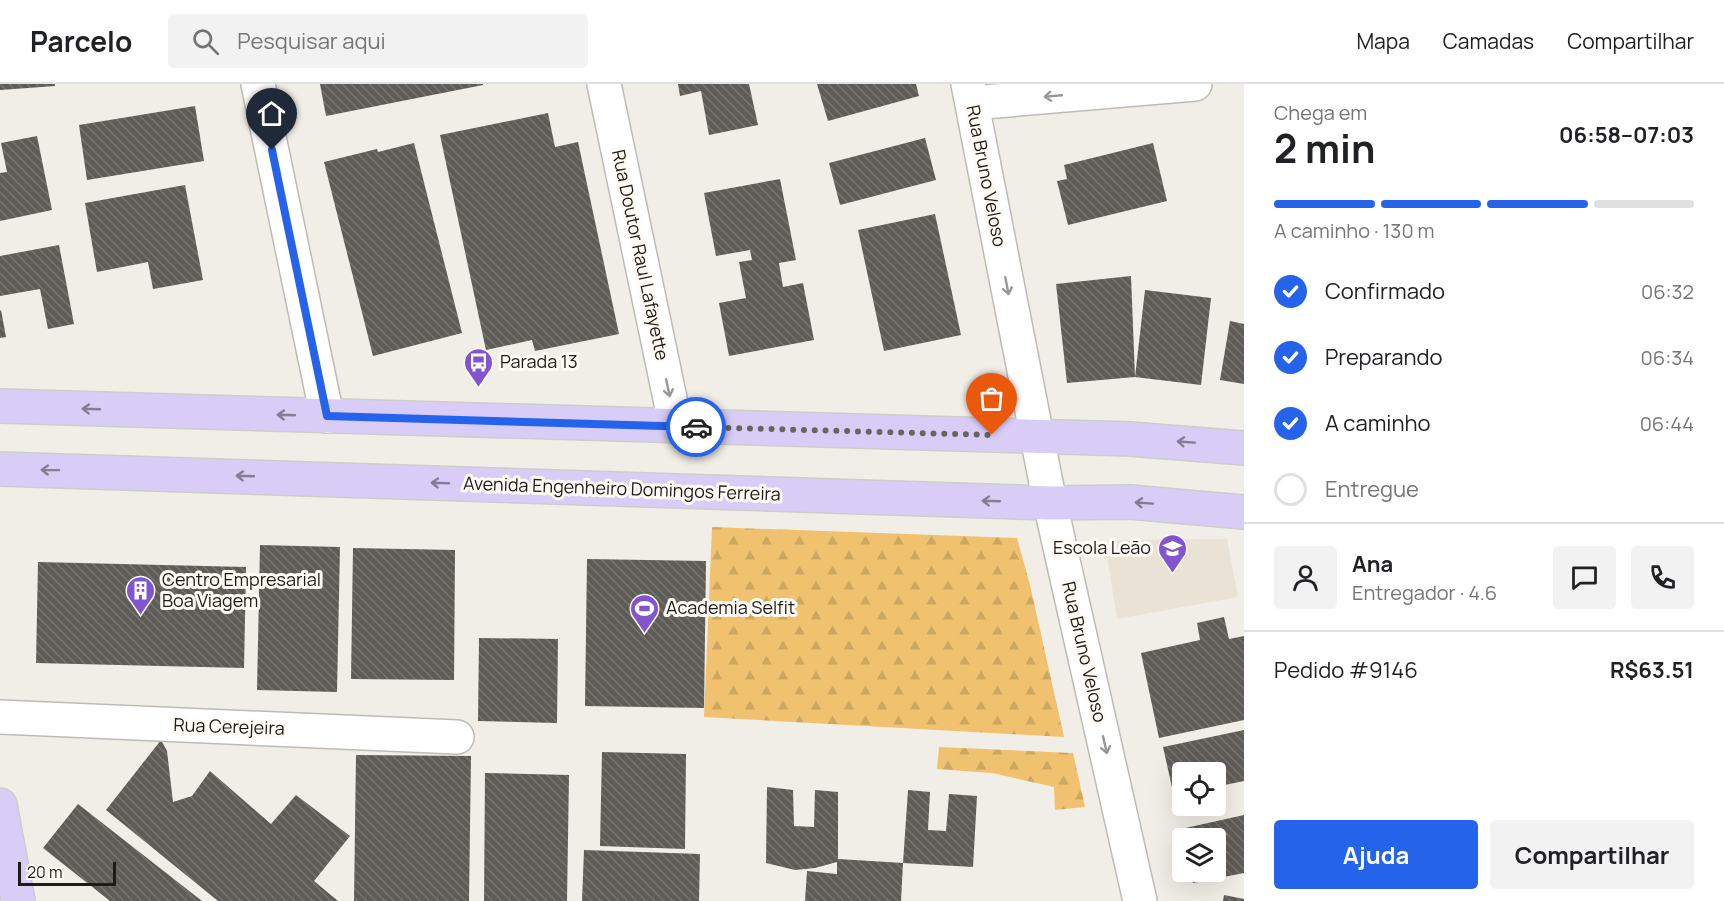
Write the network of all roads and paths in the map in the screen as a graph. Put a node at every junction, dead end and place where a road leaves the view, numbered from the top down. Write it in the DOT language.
graph roads {
  1 [pos="258,84"];
  2 [pos="604,84"];
  3 [pos="1195,84"];
  4 [pos="970,94"];
  5 [pos="0,406"];
  6 [pos="327,416"];
  7 [pos="675,427"];
  8 [pos="1038,436"];
  9 [pos="1244,448"];
  10 [pos="0,469"];
  11 [pos="1050,503"];
  12 [pos="1244,512"];
  13 [pos="0,717"];
  14 [pos="458,737"];
  15 [pos="0,805"];
  16 [pos="18,901"];
  17 [pos="1140,901"];
  1 -- 6 [label="street"];
  2 -- 7 [label="street, Rua Doutor Raul Lafayette, one-way"];
  3 -- 4 [label="street, one-way"];
  4 -- 8 [label="street, Rua Bruno Veloso, one-way"];
  6 -- 5 [label="main road, one-way"];
  6 -- 7 [label="main road"];
  7 -- 8 [label="main road"];
  9 -- 8 [label="main road, one-way"];
  8 -- 11 [label="street, Rua Bruno Veloso"];
  11 -- 10 [label="main road, Avenida Engenheiro Domingos Ferreira, one-way"];
  12 -- 11 [label="main road, Avenida Engenheiro Domingos Ferreira, one-way"];
  11 -- 17 [label="street, Rua Bruno Veloso, one-way"];
  13 -- 14 [label="street, Rua Cerejeira"];
  15 -- 16 [label="main road"];
}
